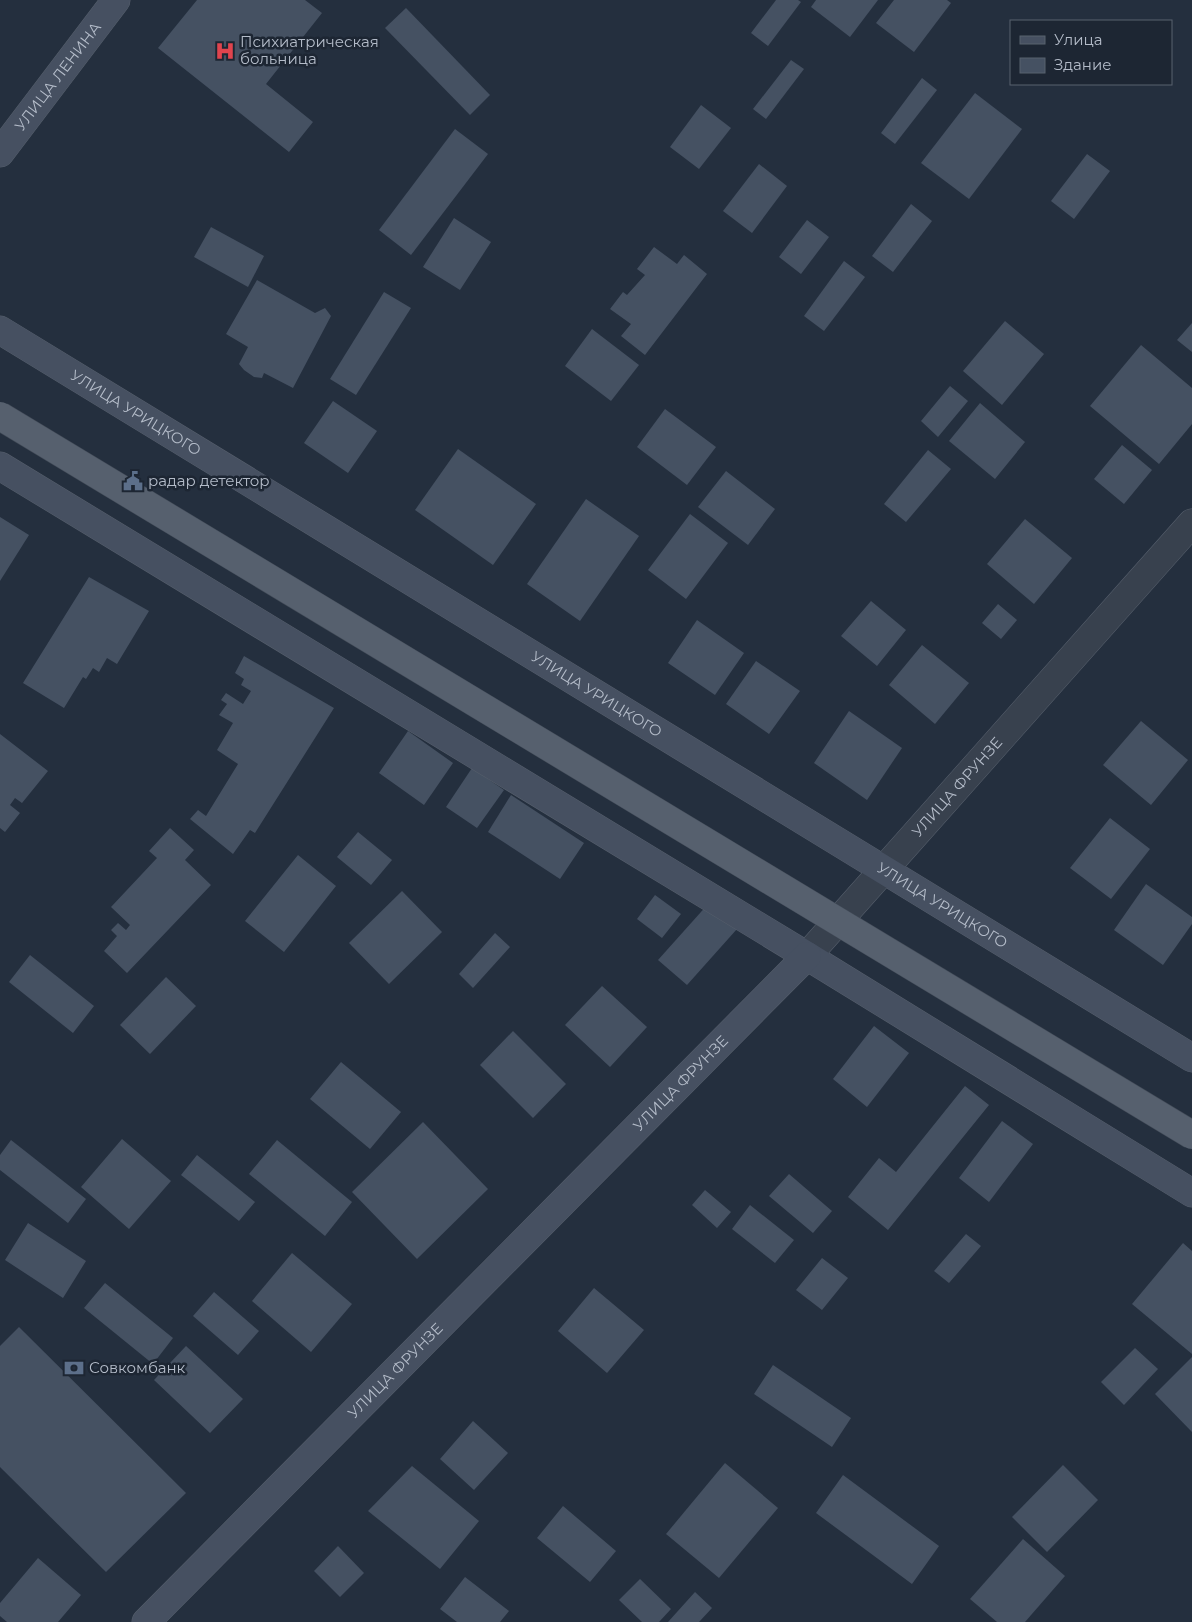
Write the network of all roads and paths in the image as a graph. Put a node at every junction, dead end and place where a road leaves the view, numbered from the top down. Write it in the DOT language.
graph roads {
  1 [pos="116,0"];
  2 [pos="0,153"];
  3 [pos="0,330"];
  4 [pos="0,416"];
  5 [pos="0,466"];
  6 [pos="1192,523"];
  7 [pos="884,870"];
  8 [pos="807,956"];
  9 [pos="1192,1058"];
  10 [pos="1192,1136"];
  11 [pos="1192,1193"];
  12 [pos="146,1622"];
  1 -- 2 [label="street, УЛИЦА ЛЕНИНА"];
  3 -- 7 [label="street, УЛИЦА УРИЦКОГО"];
  4 -- 10 [label="main road, bridge"];
  5 -- 8 [label="street"];
  6 -- 7 [label="street, УЛИЦА ФРУНЗЕ"];
  7 -- 8 [label="street, УЛИЦА ФРУНЗЕ"];
  7 -- 9 [label="street, УЛИЦА УРИЦКОГО"];
  8 -- 11 [label="street"];
  8 -- 12 [label="street, УЛИЦА ФРУНЗЕ"];
}
